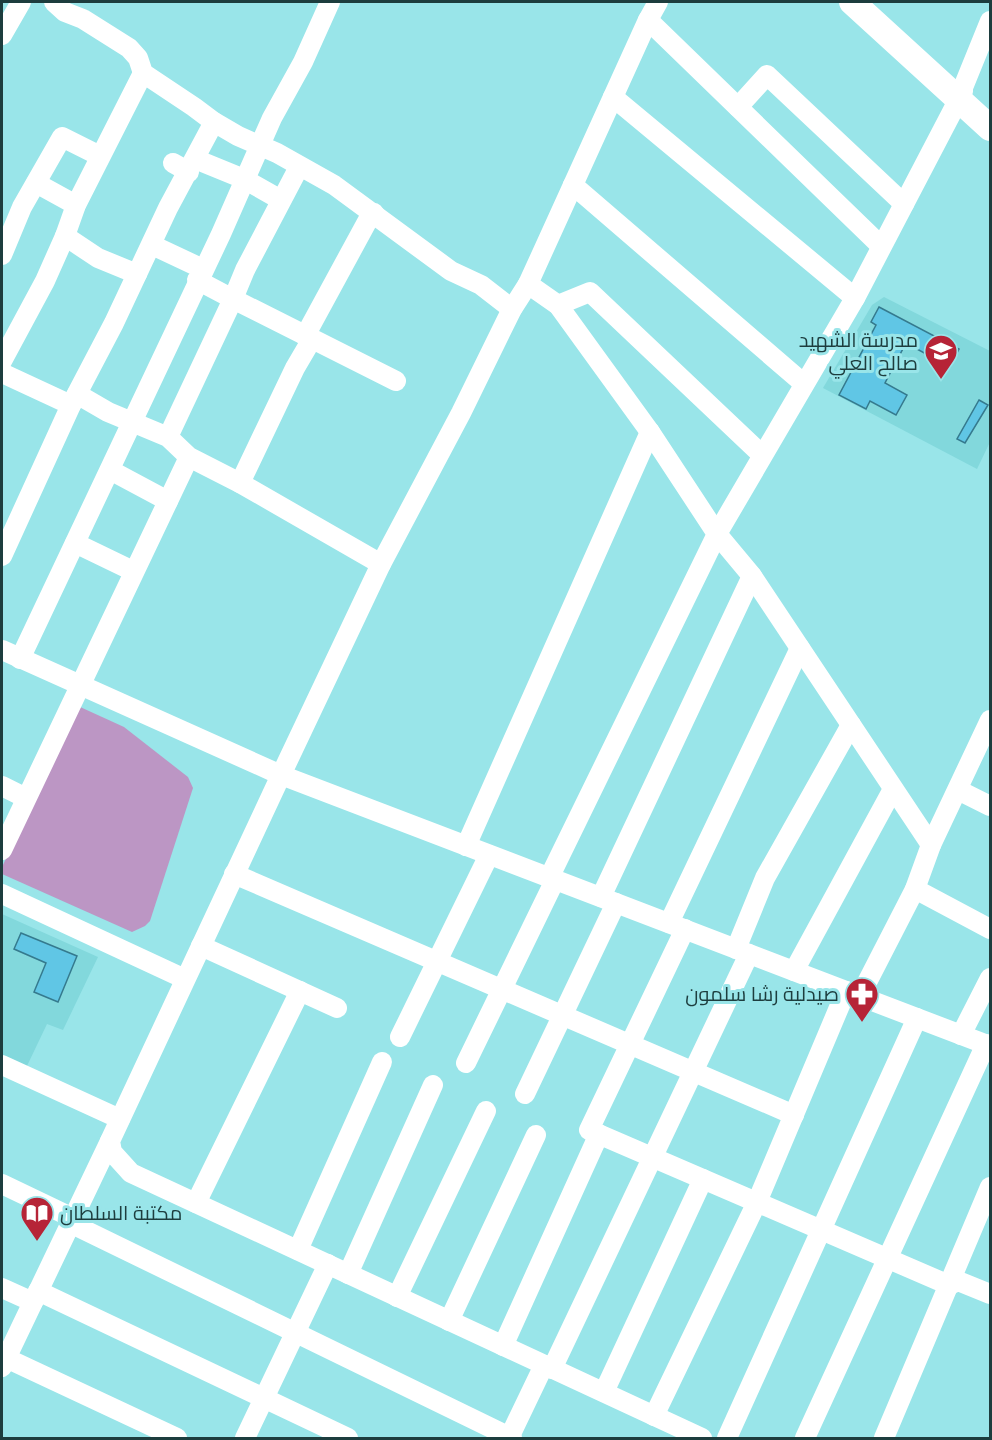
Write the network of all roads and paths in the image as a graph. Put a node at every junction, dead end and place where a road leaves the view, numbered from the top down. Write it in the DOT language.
graph roads {
  1 [pos="21,2"];
  2 [pos="54,2"];
  3 [pos="330,2"];
  4 [pos="658,2"];
  5 [pos="852,2"];
  6 [pos="870,2"];
  7 [pos="648,20"];
  8 [pos="990,21"];
  9 [pos="2,35"];
  10 [pos="143,73"];
  11 [pos="961,93"];
  12 [pos="613,97"];
  13 [pos="738,107"];
  14 [pos="990,116"];
  15 [pos="214,122"];
  16 [pos="990,128"];
  17 [pos="261,146"];
  18 [pos="99,156"];
  19 [pos="186,165"];
  20 [pos="299,166"];
  21 [pos="244,179"];
  22 [pos="36,183"];
  23 [pos="573,185"];
  24 [pos="281,200"];
  25 [pos="904,204"];
  26 [pos="76,205"];
  27 [pos="374,213"];
  28 [pos="65,236"];
  29 [pos="152,245"];
  30 [pos="881,246"];
  31 [pos="2,255"];
  32 [pos="137,274"];
  33 [pos="200,274"];
  34 [pos="528,284"];
  35 [pos="855,298"];
  36 [pos="232,299"];
  37 [pos="558,305"];
  38 [pos="512,309"];
  39 [pos="308,337"];
  40 [pos="2,361"];
  41 [pos="2,373"];
  42 [pos="396,381"];
  43 [pos="803,383"];
  44 [pos="74,400"];
  45 [pos="132,423"];
  46 [pos="650,432"];
  47 [pos="168,437"];
  48 [pos="762,454"];
  49 [pos="189,457"];
  50 [pos="110,470"];
  51 [pos="240,483"];
  52 [pos="168,501"];
  53 [pos="717,534"];
  54 [pos="75,543"];
  55 [pos="2,556"];
  56 [pos="381,564"];
  57 [pos="133,571"];
  58 [pos="752,576"];
  59 [pos="800,648"];
  60 [pos="2,650"];
  61 [pos="20,658"];
  62 [pos="79,685"];
  63 [pos="990,720"];
  64 [pos="851,725"];
  65 [pos="281,775"];
  66 [pos="2,786"];
  67 [pos="893,789"];
  68 [pos="958,790"];
  69 [pos="26,798"];
  70 [pos="990,806"];
  71 [pos="931,845"];
  72 [pos="466,846"];
  73 [pos="2,850"];
  74 [pos="489,855"];
  75 [pos="234,874"];
  76 [pos="552,879"];
  77 [pos="915,889"];
  78 [pos="2,894"];
  79 [pos="608,900"];
  80 [pos="677,926"];
  81 [pos="990,928"];
  82 [pos="201,946"];
  83 [pos="742,952"];
  84 [pos="436,961"];
  85 [pos="794,971"];
  86 [pos="990,978"];
  87 [pos="185,979"];
  88 [pos="502,989"];
  89 [pos="300,991"];
  90 [pos="853,994"];
  91 [pos="337,1008"];
  92 [pos="562,1015"];
  93 [pos="917,1018"];
  94 [pos="961,1035"];
  95 [pos="400,1037"];
  96 [pos="630,1044"];
  97 [pos="988,1045"];
  98 [pos="382,1062"];
  99 [pos="466,1063"];
  100 [pos="2,1065"];
  101 [pos="694,1072"];
  102 [pos="433,1085"];
  103 [pos="525,1094"];
  104 [pos="486,1111"];
  105 [pos="794,1115"];
  106 [pos="120,1119"];
  107 [pos="599,1134"];
  108 [pos="536,1135"];
  109 [pos="110,1141"];
  110 [pos="653,1157"];
  111 [pos="703,1179"];
  112 [pos="2,1184"];
  113 [pos="990,1187"];
  114 [pos="757,1202"];
  115 [pos="196,1203"];
  116 [pos="72,1221"];
  117 [pos="822,1230"];
  118 [pos="298,1250"];
  119 [pos="888,1258"];
  120 [pos="328,1264"];
  121 [pos="348,1274"];
  122 [pos="949,1285"];
  123 [pos="2,1288"];
  124 [pos="990,1294"];
  125 [pos="35,1297"];
  126 [pos="397,1297"];
  127 [pos="449,1321"];
  128 [pos="295,1333"];
  129 [pos="503,1346"];
  130 [pos="4,1363"];
  131 [pos="548,1367"];
  132 [pos="603,1392"];
  133 [pos="264,1398"];
  134 [pos="654,1416"];
  135 [pos="177,1438"];
  136 [pos="245,1438"];
  137 [pos="348,1438"];
  138 [pos="510,1438"];
  139 [pos="702,1438"];
  140 [pos="727,1438"];
  141 [pos="805,1438"];
  142 [pos="884,1438"];
  1 -- 9 [label="street"];
  2 -- 10 [label="street"];
  3 -- 17 [label="street"];
  4 -- 7 [label="street"];
  5 -- 11 [label="main road"];
  6 -- 11 [label="main road"];
  7 -- 12 [label="street"];
  7 -- 13 [label="street"];
  8 -- 11 [label="street"];
  10 -- 15 [label="street"];
  10 -- 18 [label="street"];
  11 -- 14 [label="main road"];
  11 -- 16 [label="main road"];
  11 -- 25 [label="street"];
  12 -- 23 [label="street"];
  12 -- 35 [label="street"];
  13 -- 25 [label="street"];
  13 -- 30 [label="street"];
  15 -- 17 [label="street"];
  15 -- 19 [label="street"];
  17 -- 20 [label="street"];
  17 -- 21 [label="street"];
  18 -- 22 [label="street"];
  18 -- 26 [label="street"];
  19 -- 21 [label="street"];
  19 -- 29 [label="street"];
  20 -- 24 [label="street"];
  20 -- 27 [label="street"];
  21 -- 24 [label="street"];
  21 -- 33 [label="street"];
  22 -- 26 [label="street"];
  22 -- 31 [label="street"];
  23 -- 34 [label="street"];
  23 -- 43 [label="street"];
  24 -- 36 [label="street"];
  25 -- 30 [label="street"];
  26 -- 28 [label="street"];
  27 -- 38 [label="street"];
  27 -- 39 [label="street"];
  28 -- 32 [label="street"];
  28 -- 40 [label="street"];
  29 -- 32 [label="street"];
  29 -- 33 [label="street"];
  30 -- 35 [label="street"];
  32 -- 44 [label="street"];
  33 -- 36 [label="street"];
  33 -- 45 [label="street"];
  34 -- 37 [label="street"];
  34 -- 38 [label="street"];
  35 -- 43 [label="street"];
  36 -- 39 [label="street"];
  36 -- 47 [label="street"];
  37 -- 46 [label="street"];
  37 -- 48 [label="street"];
  38 -- 56 [label="street"];
  39 -- 42 [label="street"];
  39 -- 51 [label="street"];
  41 -- 44 [label="street"];
  43 -- 48 [label="street"];
  44 -- 45 [label="street"];
  44 -- 55 [label="street"];
  45 -- 47 [label="street"];
  45 -- 50 [label="street"];
  46 -- 53 [label="street"];
  46 -- 72 [label="street"];
  47 -- 49 [label="street"];
  48 -- 53 [label="street"];
  49 -- 51 [label="street"];
  49 -- 52 [label="street"];
  50 -- 52 [label="street"];
  50 -- 54 [label="street"];
  51 -- 56 [label="street"];
  52 -- 57 [label="street"];
  53 -- 58 [label="street"];
  53 -- 76 [label="street"];
  54 -- 57 [label="street"];
  54 -- 61 [label="street"];
  56 -- 65 [label="street"];
  57 -- 62 [label="street"];
  58 -- 59 [label="street"];
  58 -- 79 [label="street"];
  59 -- 64 [label="street"];
  59 -- 80 [label="street"];
  60 -- 61 [label="street"];
  61 -- 62 [label="street"];
  62 -- 65 [label="street"];
  62 -- 69 [label="street"];
  63 -- 68 [label="street"];
  64 -- 67 [label="street"];
  64 -- 83 [label="street"];
  65 -- 72 [label="street"];
  65 -- 75 [label="street"];
  66 -- 69 [label="street"];
  67 -- 71 [label="street"];
  67 -- 85 [label="street"];
  68 -- 70 [label="street"];
  68 -- 71 [label="street"];
  69 -- 73 [label="street"];
  71 -- 77 [label="street"];
  72 -- 74 [label="street"];
  74 -- 76 [label="street"];
  74 -- 84 [label="street"];
  75 -- 82 [label="street"];
  75 -- 84 [label="street"];
  76 -- 79 [label="street"];
  76 -- 88 [label="street"];
  77 -- 81 [label="street"];
  77 -- 90 [label="street"];
  78 -- 87 [label="street"];
  79 -- 80 [label="street"];
  79 -- 92 [label="street"];
  80 -- 83 [label="street"];
  80 -- 96 [label="street"];
  82 -- 87 [label="street"];
  82 -- 89 [label="street"];
  83 -- 85 [label="street"];
  83 -- 101 [label="street"];
  84 -- 88 [label="street"];
  84 -- 95 [label="street"];
  85 -- 90 [label="street"];
  86 -- 94 [label="street"];
  87 -- 106 [label="street"];
  88 -- 92 [label="street"];
  88 -- 99 [label="street"];
  89 -- 91 [label="street"];
  89 -- 115 [label="street"];
  90 -- 93 [label="street"];
  90 -- 105 [label="street"];
  92 -- 96 [label="street"];
  92 -- 103 [label="street"];
  93 -- 94 [label="street"];
  93 -- 117 [label="street"];
  94 -- 97 [label="street"];
  96 -- 101 [label="street"];
  96 -- 107 [label="street"];
  97 -- 119 [label="street"];
  98 -- 118 [label="street"];
  100 -- 106 [label="street"];
  101 -- 105 [label="street"];
  101 -- 110 [label="street"];
  102 -- 121 [label="street"];
  104 -- 126 [label="street"];
  105 -- 114 [label="street"];
  106 -- 109 [label="street"];
  107 -- 110 [label="street"];
  107 -- 129 [label="street"];
  108 -- 127 [label="street"];
  109 -- 115 [label="street"];
  109 -- 116 [label="street"];
  110 -- 111 [label="street"];
  110 -- 131 [label="street"];
  111 -- 114 [label="street"];
  111 -- 132 [label="street"];
  112 -- 116 [label="street"];
  113 -- 122 [label="street"];
  114 -- 117 [label="street"];
  114 -- 134 [label="street"];
  115 -- 118 [label="street"];
  116 -- 125 [label="street"];
  116 -- 128 [label="street"];
  117 -- 119 [label="street"];
  117 -- 140 [label="street"];
  118 -- 120 [label="street"];
  119 -- 122 [label="street"];
  119 -- 141 [label="street"];
  120 -- 121 [label="street"];
  120 -- 128 [label="street"];
  121 -- 126 [label="street"];
  122 -- 124 [label="street"];
  122 -- 142 [label="street"];
  123 -- 125 [label="street"];
  125 -- 130 [label="street"];
  125 -- 133 [label="street"];
  126 -- 127 [label="street"];
  127 -- 129 [label="street"];
  128 -- 133 [label="street"];
  128 -- 138 [label="street"];
  129 -- 131 [label="street"];
  130 -- 135 [label="street"];
  131 -- 132 [label="street"];
  131 -- 138 [label="street"];
  132 -- 134 [label="street"];
  133 -- 136 [label="street"];
  133 -- 137 [label="street"];
  134 -- 139 [label="street"];
}
